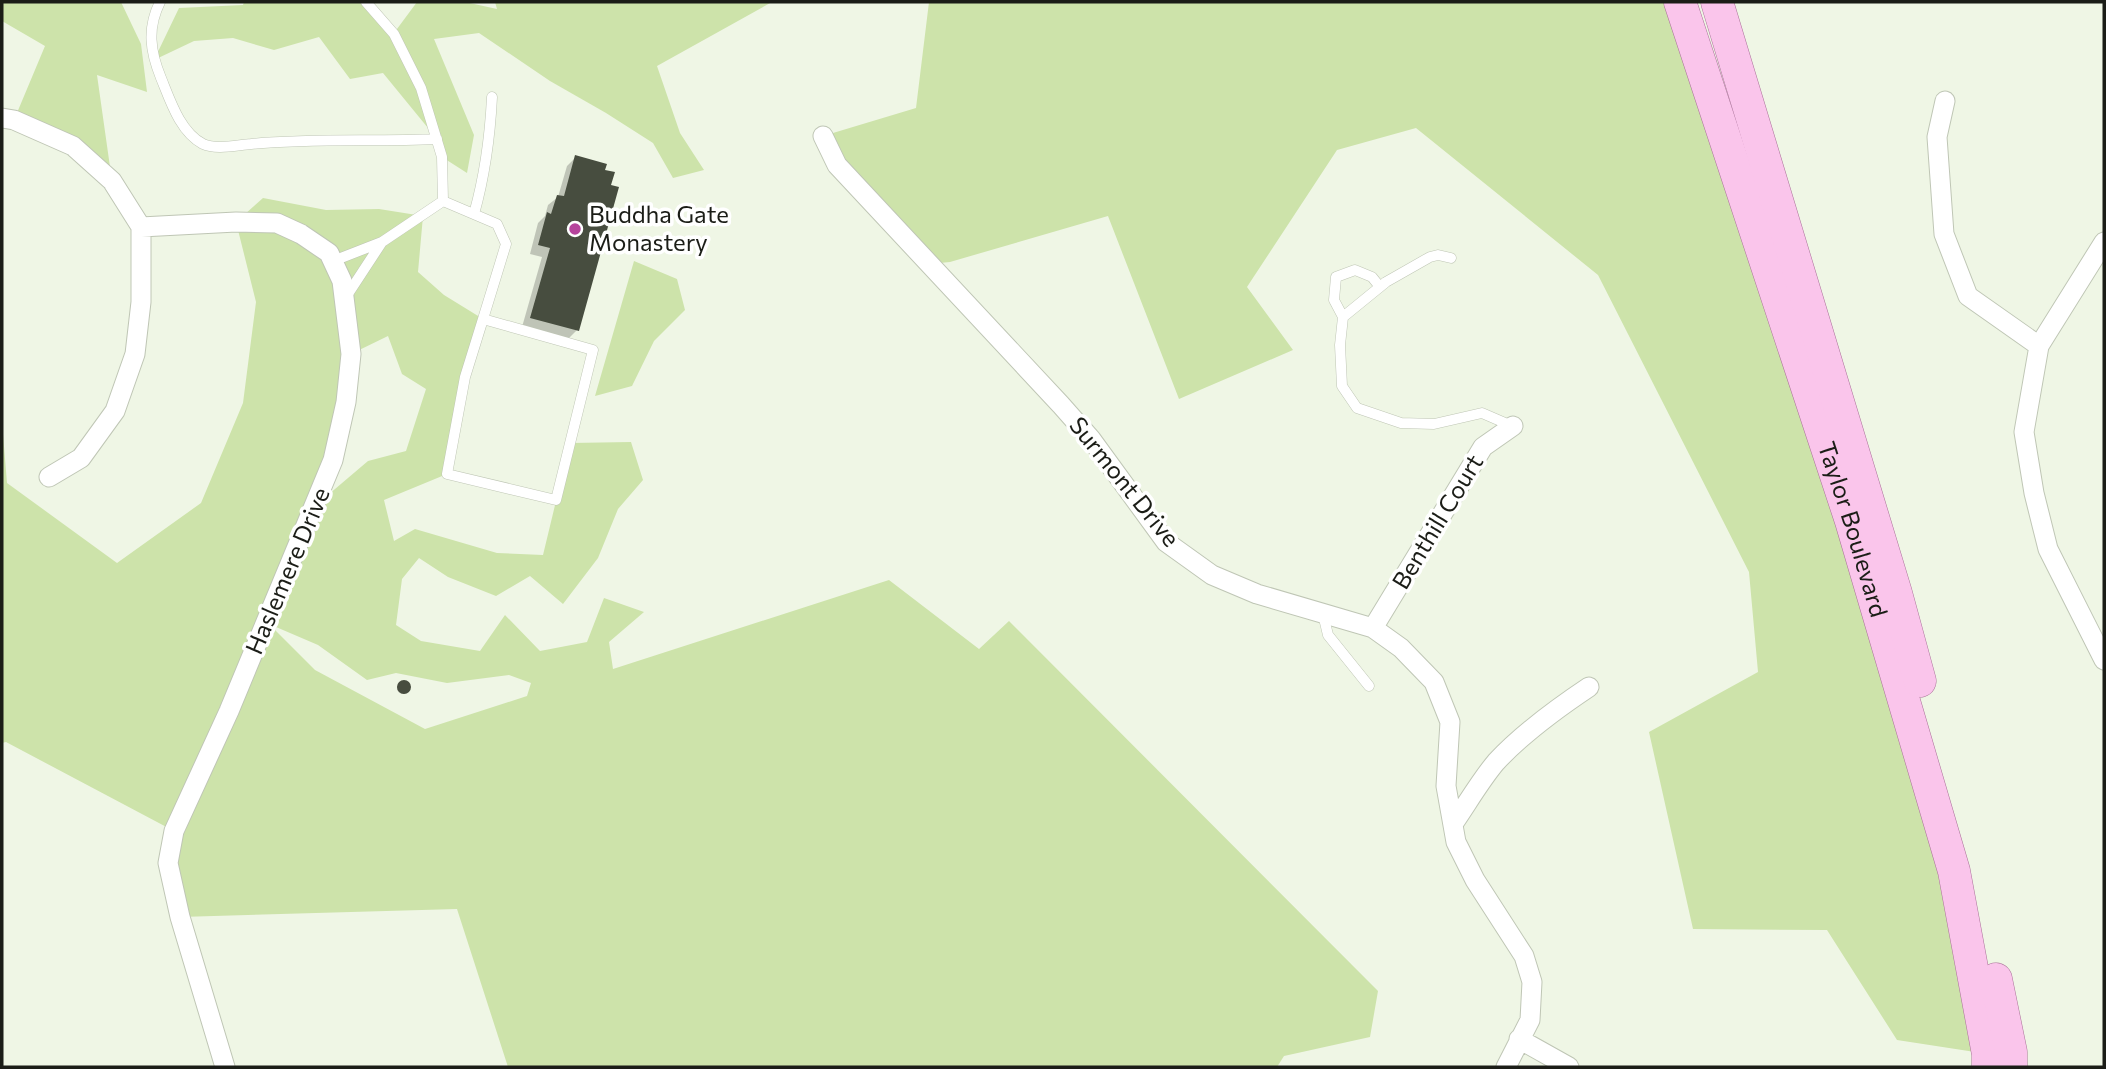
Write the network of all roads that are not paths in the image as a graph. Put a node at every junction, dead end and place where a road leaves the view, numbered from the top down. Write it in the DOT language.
graph roads {
  1 [pos="160,2"];
  2 [pos="366,2"];
  3 [pos="1680,2"];
  4 [pos="1717,2"];
  5 [pos="492,97"];
  6 [pos="1945,101"];
  7 [pos="2,118"];
  8 [pos="823,136"];
  9 [pos="437,139"];
  10 [pos="443,201"];
  11 [pos="474,214"];
  12 [pos="141,227"];
  13 [pos="382,242"];
  14 [pos="2104,242"];
  15 [pos="1451,258"];
  16 [pos="333,261"];
  17 [pos="1380,287"];
  18 [pos="345,299"];
  19 [pos="1343,317"];
  20 [pos="483,319"];
  21 [pos="2039,346"];
  22 [pos="1513,426"];
  23 [pos="49,477"];
  24 [pos="1323,613"];
  25 [pos="1373,628"];
  26 [pos="2104,660"];
  27 [pos="1369,686"];
  28 [pos="1589,687"];
  29 [pos="1452,824"];
  30 [pos="1519,1039"];
  31 [pos="225,1067"];
  32 [pos="1506,1067"];
  33 [pos="1569,1067"];
  34 [pos="1988,1067"];
  35 [pos="2011,1067"];
  1 -- 9 [label="lane"];
  2 -- 9 [label="lane"];
  3 -- 34 [label="main road, Taylor Boulevard"];
  4 -- 35 [label="main road, Taylor Boulevard"];
  5 -- 11 [label="lane"];
  6 -- 21 [label="street"];
  7 -- 12 [label="street"];
  8 -- 24 [label="street, Surmont Drive"];
  9 -- 10 [label="lane"];
  10 -- 11 [label="lane"];
  10 -- 13 [label="lane"];
  11 -- 20 [label="lane"];
  12 -- 16 [label="street"];
  12 -- 23 [label="street"];
  13 -- 16 [label="lane"];
  13 -- 18 [label="lane"];
  14 -- 21 [label="street"];
  15 -- 17 [label="lane"];
  16 -- 18 [label="street, Haslemere Drive"];
  17 -- 19 [label="lane"];
  17 -- 19 [label="lane"];
  18 -- 31 [label="street, Haslemere Drive"];
  19 -- 22 [label="lane"];
  20 -- 20 [label="lane"];
  21 -- 26 [label="street"];
  22 -- 25 [label="street, Benthill Court"];
  24 -- 25 [label="street, Surmont Drive"];
  24 -- 27 [label="lane"];
  25 -- 29 [label="street, Surmont Drive"];
  28 -- 29 [label="street"];
  29 -- 30 [label="street, Surmont Drive"];
  30 -- 32 [label="street, Surmont Drive"];
  30 -- 33 [label="street"];
}
